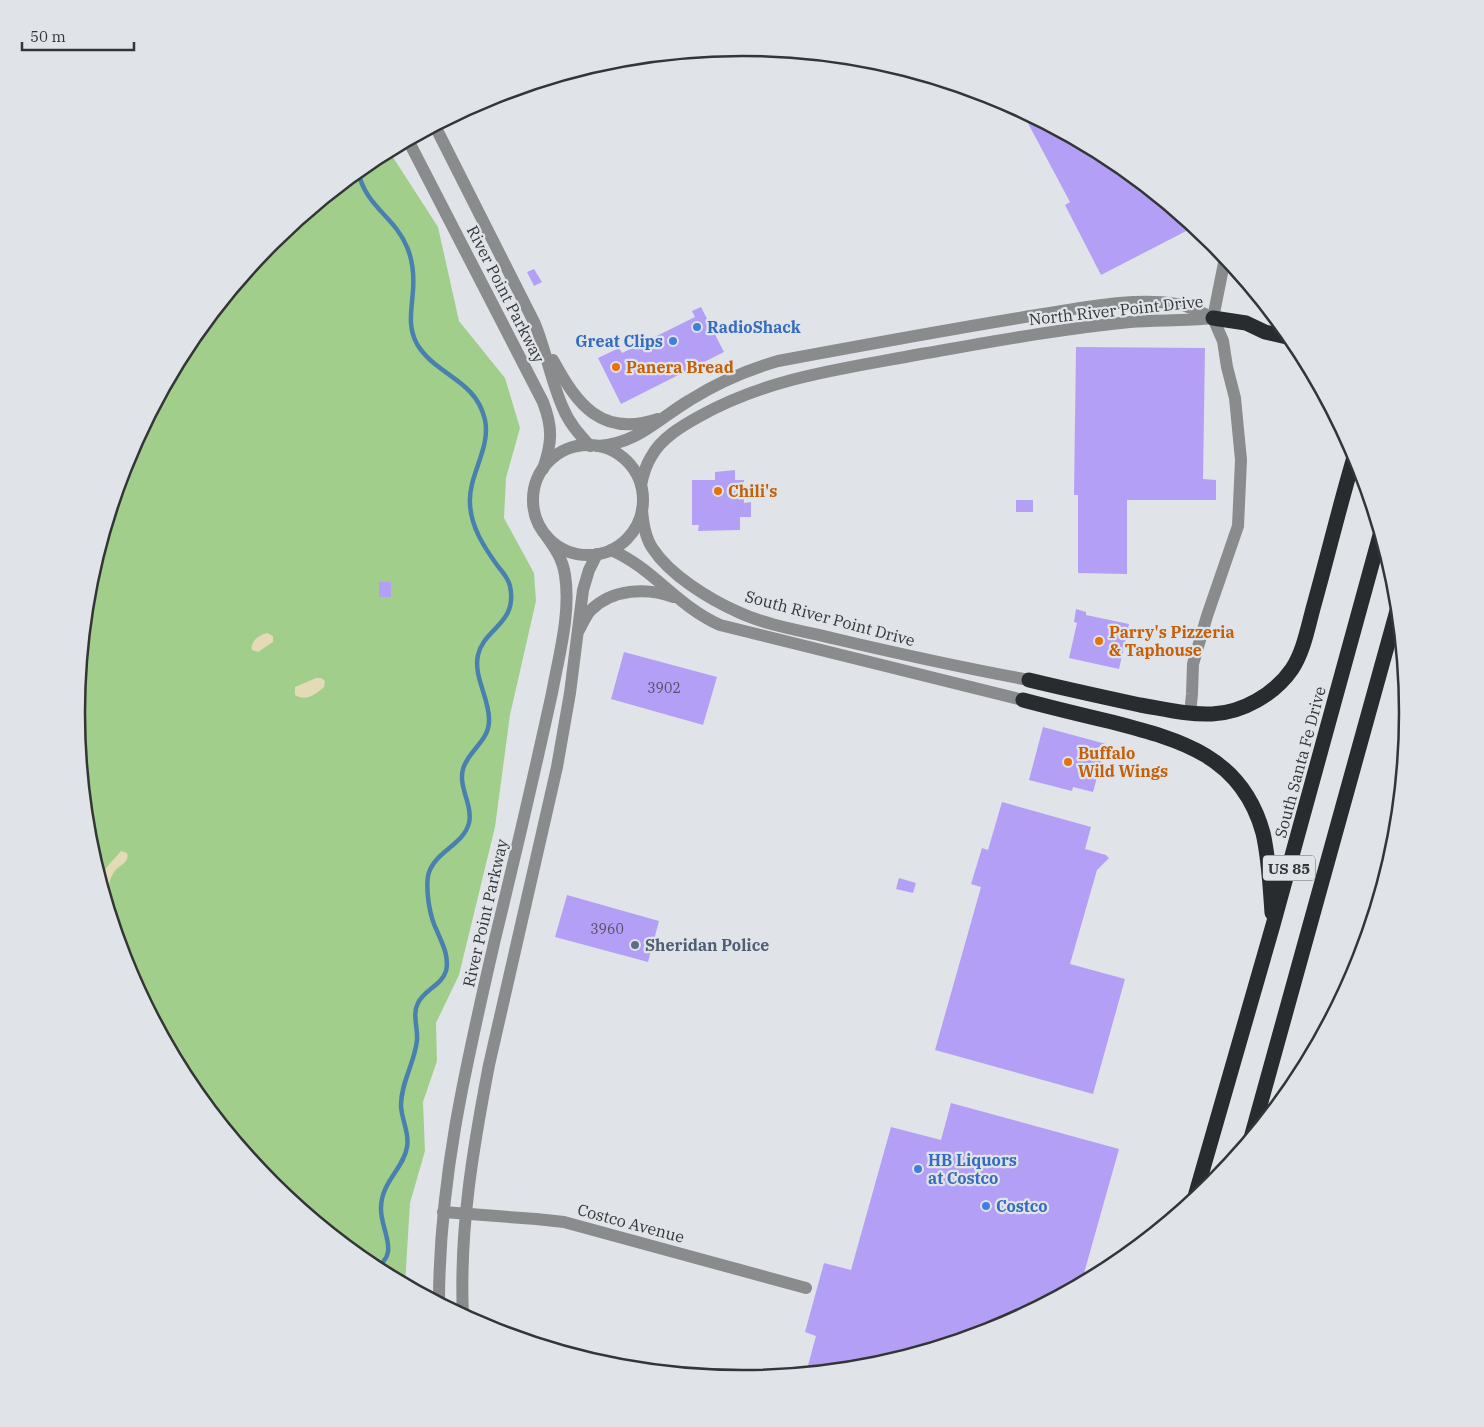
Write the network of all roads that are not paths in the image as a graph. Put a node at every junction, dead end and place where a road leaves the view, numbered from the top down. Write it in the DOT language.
graph roads {
  1 [pos="437,131"];
  2 [pos="411,145"];
  3 [pos="1223,266"];
  4 [pos="1213,318"];
  5 [pos="1279,335"];
  6 [pos="542,340"];
  7 [pos="667,415"];
  8 [pos="594,446"];
  9 [pos="1351,468"];
  10 [pos="543,469"];
  11 [pos="641,485"];
  12 [pos="642,510"];
  13 [pos="547,537"];
  14 [pos="1377,545"];
  15 [pos="611,550"];
  16 [pos="597,554"];
  17 [pos="678,598"];
  18 [pos="1393,624"];
  19 [pos="576,636"];
  20 [pos="1029,680"];
  21 [pos="1023,700"];
  22 [pos="1190,714"];
  23 [pos="1273,925"];
  24 [pos="1255,1124"];
  25 [pos="1198,1187"];
  26 [pos="443,1212"];
  27 [pos="465,1214"];
  28 [pos="806,1288"];
  29 [pos="439,1297"];
  30 [pos="463,1309"];
  1 -- 6 [label="street, River Point Parkway"];
  2 -- 10 [label="street, River Point Parkway"];
  3 -- 4 [label="street"];
  4 -- 5 [label="highway"];
  4 -- 7 [label="street, North River Point Drive"];
  4 -- 11 [label="street, North River Point Drive"];
  4 -- 22 [label="street"];
  6 -- 7 [label="street"];
  6 -- 8 [label="street, River Point Parkway"];
  7 -- 8 [label="street, North River Point Drive"];
  8 -- 10 [label="street"];
  8 -- 11 [label="street"];
  9 -- 22 [label="highway"];
  10 -- 13 [label="street"];
  11 -- 12 [label="street"];
  12 -- 15 [label="street"];
  12 -- 20 [label="street, South River Point Drive"];
  13 -- 16 [label="street"];
  13 -- 26 [label="street, River Point Parkway"];
  14 -- 23 [label="highway, South Santa Fe Drive / US 85"];
  15 -- 16 [label="street"];
  15 -- 17 [label="street, South River Point Drive"];
  16 -- 19 [label="street"];
  17 -- 19 [label="street"];
  17 -- 21 [label="street, South River Point Drive"];
  18 -- 24 [label="highway, US 85"];
  19 -- 27 [label="street"];
  20 -- 22 [label="highway"];
  21 -- 23 [label="highway"];
  23 -- 25 [label="highway, South Santa Fe Drive / US 85"];
  26 -- 27 [label="street, Costco Avenue"];
  26 -- 29 [label="street, River Point Parkway"];
  27 -- 28 [label="street, Costco Avenue"];
  27 -- 30 [label="street"];
}
